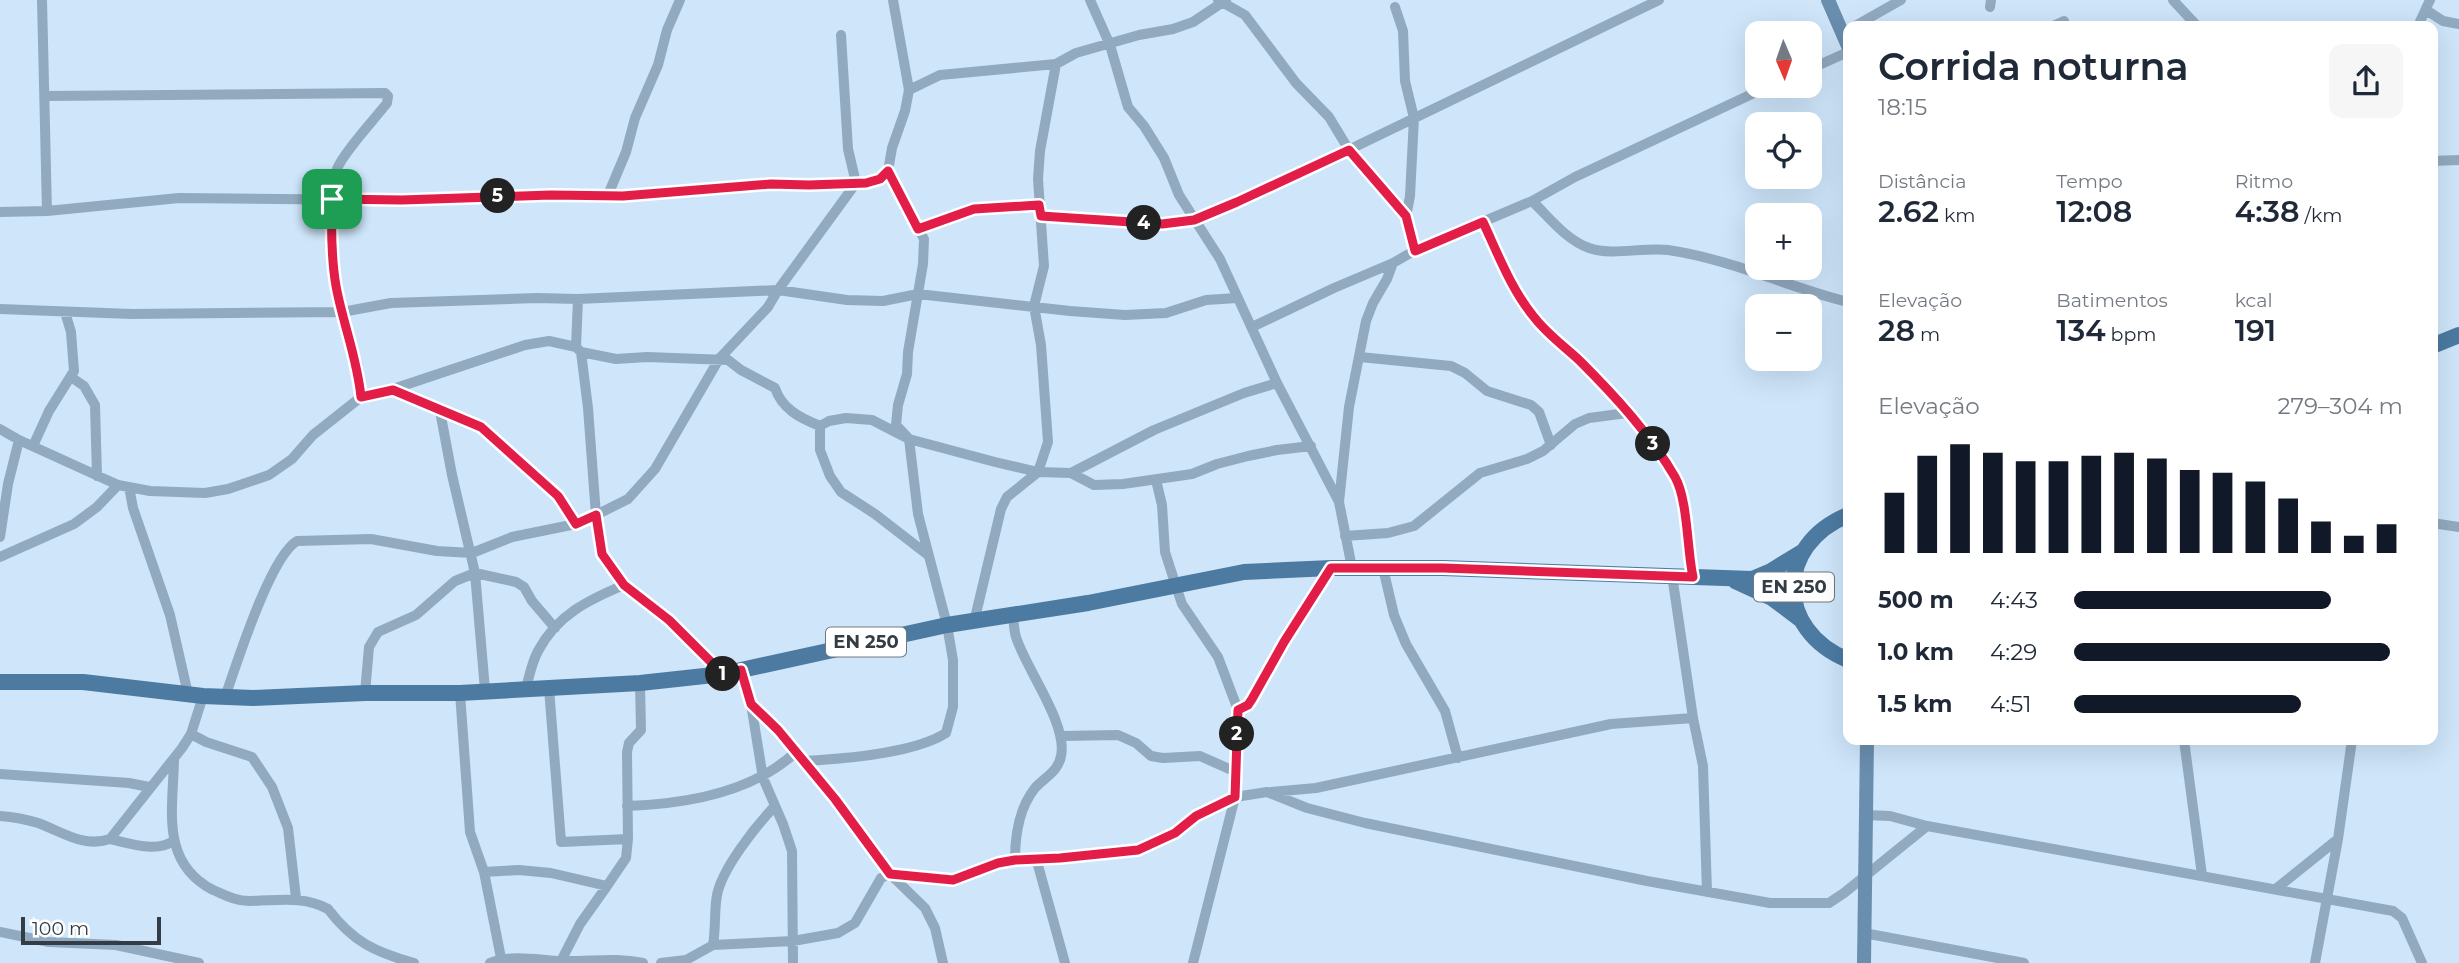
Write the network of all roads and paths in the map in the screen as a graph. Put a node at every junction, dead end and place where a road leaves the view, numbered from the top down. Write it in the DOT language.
graph roads {
  1 [pos="42,0"];
  2 [pos="680,0"];
  3 [pos="892,0"];
  4 [pos="1090,0"];
  5 [pos="1659,0"];
  6 [pos="1828,0"];
  7 [pos="1901,0"];
  8 [pos="2173,0"];
  9 [pos="1222,1"];
  10 [pos="2428,5"];
  11 [pos="1395,7"];
  12 [pos="1863,21"];
  13 [pos="2192,21"];
  14 [pos="2420,21"];
  15 [pos="1843,22"];
  16 [pos="2459,24"];
  17 [pos="841,35"];
  18 [pos="1110,45"];
  19 [pos="1843,54"];
  20 [pos="1056,64"];
  21 [pos="1822,64"];
  22 [pos="909,90"];
  23 [pos="45,96"];
  24 [pos="1745,97"];
  25 [pos="1414,118"];
  26 [pos="1349,150"];
  27 [pos="2459,160"];
  28 [pos="2438,161"];
  29 [pos="888,171"];
  30 [pos="856,183"];
  31 [pos="608,195"];
  32 [pos="332,199"];
  33 [pos="1532,201"];
  34 [pos="1039,205"];
  35 [pos="47,211"];
  36 [pos="0,212"];
  37 [pos="1041,216"];
  38 [pos="1406,216"];
  39 [pos="1194,220"];
  40 [pos="1483,222"];
  41 [pos="918,229"];
  42 [pos="1415,251"];
  43 [pos="1393,263"];
  44 [pos="778,290"];
  45 [pos="918,294"];
  46 [pos="1237,298"];
  47 [pos="578,299"];
  48 [pos="1843,301"];
  49 [pos="1034,306"];
  50 [pos="0,309"];
  51 [pos="65,312"];
  52 [pos="342,312"];
  53 [pos="1252,327"];
  54 [pos="2459,335"];
  55 [pos="2438,344"];
  56 [pos="578,350"];
  57 [pos="1360,357"];
  58 [pos="719,359"];
  59 [pos="71,377"];
  60 [pos="1277,383"];
  61 [pos="393,390"];
  62 [pos="361,397"];
  63 [pos="440,411"];
  64 [pos="1627,412"];
  65 [pos="820,426"];
  66 [pos="0,429"];
  67 [pos="909,439"];
  68 [pos="19,440"];
  69 [pos="1552,445"];
  70 [pos="33,446"];
  71 [pos="1311,446"];
  72 [pos="1038,472"];
  73 [pos="1072,473"];
  74 [pos="97,475"];
  75 [pos="1156,480"];
  76 [pos="118,485"];
  77 [pos="130,487"];
  78 [pos="1339,502"];
  79 [pos="1843,510"];
  80 [pos="596,515"];
  81 [pos="1843,517"];
  82 [pos="1830,522"];
  83 [pos="576,524"];
  84 [pos="2438,524"];
  85 [pos="2459,527"];
  86 [pos="1345,536"];
  87 [pos="0,537"];
  88 [pos="1802,552"];
  89 [pos="472,553"];
  90 [pos="928,555"];
  91 [pos="0,557"];
  92 [pos="1331,568"];
  93 [pos="1352,568"];
  94 [pos="1383,568"];
  95 [pos="475,573"];
  96 [pos="1672,575"];
  97 [pos="1693,577"];
  98 [pos="1730,579"];
  99 [pos="624,585"];
  100 [pos="1176,586"];
  101 [pos="1013,616"];
  102 [pos="1800,619"];
  103 [pos="974,622"];
  104 [pos="947,625"];
  105 [pos="555,628"];
  106 [pos="1828,651"];
  107 [pos="1843,658"];
  108 [pos="1843,668"];
  109 [pos="741,670"];
  110 [pos="723,674"];
  111 [pos="0,682"];
  112 [pos="640,683"];
  113 [pos="526,688"];
  114 [pos="549,688"];
  115 [pos="485,690"];
  116 [pos="365,693"];
  117 [pos="460,693"];
  118 [pos="196,695"];
  119 [pos="225,697"];
  120 [pos="751,704"];
  121 [pos="1238,710"];
  122 [pos="1693,718"];
  123 [pos="191,734"];
  124 [pos="1062,736"];
  125 [pos="1867,745"];
  126 [pos="2185,745"];
  127 [pos="2351,745"];
  128 [pos="796,752"];
  129 [pos="1458,758"];
  130 [pos="174,760"];
  131 [pos="804,761"];
  132 [pos="1236,772"];
  133 [pos="0,774"];
  134 [pos="762,778"];
  135 [pos="149,787"];
  136 [pos="1267,792"];
  137 [pos="1235,797"];
  138 [pos="627,806"];
  139 [pos="774,807"];
  140 [pos="1866,815"];
  141 [pos="0,816"];
  142 [pos="1927,826"];
  143 [pos="110,839"];
  144 [pos="628,839"];
  145 [pos="2338,839"];
  146 [pos="173,841"];
  147 [pos="1036,858"];
  148 [pos="1015,860"];
  149 [pos="484,872"];
  150 [pos="890,874"];
  151 [pos="2202,875"];
  152 [pos="1865,876"];
  153 [pos="607,886"];
  154 [pos="2277,888"];
  155 [pos="1707,892"];
  156 [pos="2328,897"];
  157 [pos="296,898"];
  158 [pos="0,932"];
  159 [pos="1864,933"];
  160 [pos="793,941"];
  161 [pos="713,945"];
  162 [pos="502,961"];
  163 [pos="561,961"];
  164 [pos="199,963"];
  165 [pos="414,963"];
  166 [pos="490,963"];
  167 [pos="643,963"];
  168 [pos="661,963"];
  169 [pos="793,963"];
  170 [pos="943,963"];
  171 [pos="1065,963"];
  172 [pos="1193,963"];
  173 [pos="1864,963"];
  174 [pos="2024,963"];
  175 [pos="2315,963"];
  176 [pos="2422,963"];
  1 -- 23 [label="street"];
  2 -- 31 [label="street"];
  3 -- 22 [label="street"];
  4 -- 18 [label="street"];
  5 -- 25 [label="street"];
  6 -- 15 [label="street"];
  7 -- 12 [label="street"];
  8 -- 13 [label="street"];
  9 -- 18 [label="street"];
  9 -- 26 [label="street"];
  10 -- 14 [label="street"];
  10 -- 16 [label="street"];
  11 -- 25 [label="street"];
  17 -- 30 [label="street"];
  18 -- 20 [label="street"];
  18 -- 39 [label="street"];
  19 -- 21 [label="street"];
  20 -- 22 [label="street"];
  20 -- 34 [label="street"];
  22 -- 29 [label="street"];
  23 -- 32 [label="street"];
  23 -- 35 [label="street"];
  24 -- 33 [label="street"];
  25 -- 26 [label="street"];
  25 -- 38 [label="street"];
  26 -- 38 [label="street"];
  26 -- 39 [label="street"];
  27 -- 28 [label="street"];
  29 -- 30 [label="street"];
  29 -- 41 [label="street"];
  30 -- 31 [label="street"];
  30 -- 44 [label="street"];
  31 -- 32 [label="street"];
  32 -- 35 [label="street"];
  32 -- 52 [label="street"];
  33 -- 40 [label="street"];
  33 -- 48 [label="street"];
  34 -- 37 [label="street"];
  34 -- 41 [label="street"];
  35 -- 36 [label="street"];
  37 -- 39 [label="street"];
  37 -- 49 [label="street"];
  38 -- 42 [label="street"];
  39 -- 46 [label="street"];
  40 -- 42 [label="street"];
  40 -- 64 [label="street"];
  41 -- 45 [label="street"];
  42 -- 43 [label="street"];
  43 -- 53 [label="street"];
  43 -- 57 [label="street"];
  44 -- 45 [label="street"];
  44 -- 47 [label="street"];
  44 -- 58 [label="street"];
  45 -- 49 [label="street"];
  45 -- 67 [label="street"];
  46 -- 49 [label="street"];
  46 -- 53 [label="street"];
  47 -- 52 [label="street"];
  47 -- 56 [label="street"];
  49 -- 72 [label="street"];
  50 -- 51 [label="street"];
  51 -- 52 [label="street"];
  51 -- 59 [label="street"];
  52 -- 62 [label="street"];
  53 -- 60 [label="street"];
  54 -- 55 [label="main road"];
  56 -- 58 [label="street"];
  56 -- 61 [label="street"];
  56 -- 80 [label="street"];
  57 -- 69 [label="street"];
  57 -- 78 [label="street"];
  58 -- 65 [label="street"];
  58 -- 80 [label="street"];
  59 -- 70 [label="street"];
  59 -- 74 [label="street"];
  60 -- 71 [label="street"];
  60 -- 73 [label="street"];
  61 -- 62 [label="street"];
  61 -- 63 [label="street"];
  62 -- 77 [label="street"];
  63 -- 83 [label="street"];
  63 -- 89 [label="street"];
  64 -- 69 [label="street"];
  64 -- 97 [label="street"];
  65 -- 67 [label="street"];
  65 -- 90 [label="street"];
  66 -- 68 [label="street"];
  67 -- 72 [label="street"];
  67 -- 90 [label="street"];
  68 -- 70 [label="street"];
  68 -- 87 [label="street"];
  69 -- 86 [label="street"];
  70 -- 74 [label="street"];
  71 -- 75 [label="street"];
  71 -- 78 [label="street"];
  72 -- 73 [label="street"];
  72 -- 103 [label="street"];
  73 -- 75 [label="street"];
  74 -- 76 [label="street"];
  75 -- 100 [label="street"];
  76 -- 77 [label="street"];
  76 -- 91 [label="street"];
  77 -- 118 [label="street"];
  78 -- 86 [label="street"];
  79 -- 82 [label="main road"];
  80 -- 83 [label="street"];
  80 -- 99 [label="street"];
  81 -- 82 [label="main road, EN 250"];
  82 -- 88 [label="main road, EN 250"];
  83 -- 89 [label="street"];
  84 -- 85 [label="street"];
  86 -- 93 [label="street"];
  88 -- 98 [label="main road, EN 250"];
  88 -- 102 [label="main road, EN 250"];
  89 -- 95 [label="street"];
  89 -- 119 [label="street"];
  90 -- 104 [label="street"];
  92 -- 93 [label="main road, EN 250"];
  92 -- 100 [label="main road, EN 250"];
  92 -- 121 [label="street"];
  93 -- 94 [label="main road, EN 250"];
  94 -- 96 [label="main road, EN 250"];
  94 -- 129 [label="street"];
  95 -- 105 [label="street"];
  95 -- 115 [label="street"];
  95 -- 116 [label="street"];
  96 -- 97 [label="main road, EN 250"];
  96 -- 122 [label="street"];
  97 -- 98 [label="main road, EN 250"];
  98 -- 102 [label="main road, EN 250"];
  99 -- 105 [label="street"];
  99 -- 110 [label="street"];
  100 -- 101 [label="main road, EN 250"];
  100 -- 121 [label="street"];
  101 -- 103 [label="main road, EN 250"];
  101 -- 124 [label="street"];
  102 -- 106 [label="main road, EN 250"];
  103 -- 104 [label="main road, EN 250"];
  104 -- 109 [label="main road, EN 250"];
  104 -- 131 [label="street"];
  105 -- 113 [label="street"];
  106 -- 107 [label="main road, EN 250"];
  106 -- 108 [label="main road"];
  109 -- 110 [label="main road, EN 250"];
  109 -- 120 [label="street"];
  110 -- 112 [label="main road, EN 250"];
  111 -- 118 [label="main road, EN 250"];
  112 -- 114 [label="main road, EN 250"];
  112 -- 138 [label="street"];
  113 -- 114 [label="main road, EN 250"];
  113 -- 115 [label="main road, EN 250"];
  114 -- 144 [label="street"];
  115 -- 117 [label="main road, EN 250"];
  116 -- 117 [label="main road, EN 250"];
  116 -- 119 [label="main road, EN 250"];
  117 -- 149 [label="street"];
  118 -- 119 [label="main road, EN 250"];
  118 -- 123 [label="street"];
  120 -- 128 [label="street"];
  120 -- 134 [label="street"];
  121 -- 132 [label="street"];
  122 -- 129 [label="street"];
  122 -- 155 [label="street"];
  123 -- 130 [label="street"];
  123 -- 157 [label="street"];
  124 -- 132 [label="street"];
  124 -- 148 [label="street"];
  125 -- 140 [label="street"];
  126 -- 151 [label="street"];
  127 -- 145 [label="street"];
  128 -- 131 [label="street"];
  128 -- 134 [label="street"];
  129 -- 136 [label="street"];
  130 -- 135 [label="street"];
  130 -- 146 [label="street"];
  131 -- 150 [label="street"];
  132 -- 137 [label="street"];
  133 -- 135 [label="street"];
  134 -- 138 [label="street"];
  134 -- 139 [label="street"];
  135 -- 143 [label="street"];
  136 -- 137 [label="street"];
  136 -- 155 [label="street"];
  137 -- 147 [label="street"];
  137 -- 172 [label="street"];
  138 -- 144 [label="street"];
  139 -- 160 [label="street"];
  139 -- 161 [label="street"];
  140 -- 142 [label="street"];
  140 -- 152 [label="street"];
  141 -- 143 [label="street"];
  142 -- 151 [label="street"];
  142 -- 152 [label="street"];
  143 -- 146 [label="street"];
  144 -- 153 [label="street"];
  145 -- 154 [label="street"];
  145 -- 156 [label="street"];
  146 -- 157 [label="street"];
  147 -- 148 [label="street"];
  147 -- 171 [label="street"];
  148 -- 150 [label="street"];
  149 -- 153 [label="street"];
  149 -- 162 [label="street"];
  150 -- 160 [label="street"];
  150 -- 170 [label="street"];
  151 -- 154 [label="street"];
  152 -- 155 [label="street"];
  152 -- 159 [label="street"];
  153 -- 163 [label="street"];
  154 -- 156 [label="street"];
  156 -- 175 [label="street"];
  156 -- 176 [label="street"];
  157 -- 165 [label="street"];
  158 -- 164 [label="street"];
  159 -- 173 [label="street"];
  159 -- 174 [label="street"];
  160 -- 161 [label="street"];
  160 -- 169 [label="street"];
  161 -- 168 [label="street"];
  162 -- 163 [label="street"];
  162 -- 166 [label="street"];
  163 -- 167 [label="street"];
}
